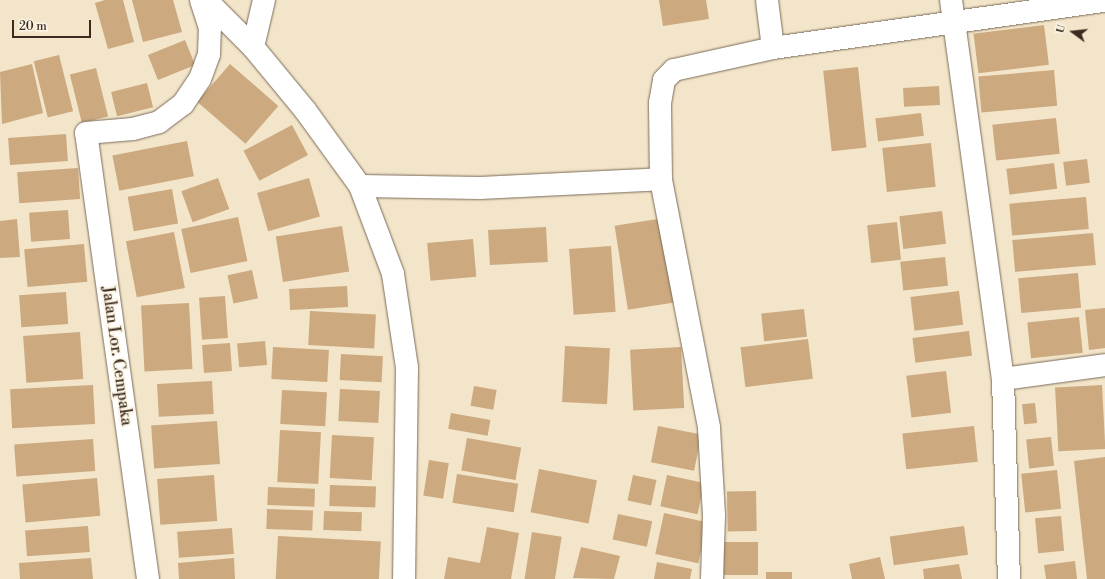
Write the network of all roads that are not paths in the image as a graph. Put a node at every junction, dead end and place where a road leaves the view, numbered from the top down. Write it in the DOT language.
graph roads {
  1 [pos="201,0"];
  2 [pos="206,0"];
  3 [pos="264,0"];
  4 [pos="767,0"];
  5 [pos="951,0"];
  6 [pos="1105,1"];
  7 [pos="955,23"];
  8 [pos="253,47"];
  9 [pos="773,48"];
  10 [pos="661,179"];
  11 [pos="360,186"];
  12 [pos="1105,365"];
  13 [pos="1002,380"];
  14 [pos="148,579"];
  15 [pos="404,579"];
  16 [pos="712,579"];
  17 [pos="1009,579"];
  1 -- 14 [label="street, Jalan Lor. Cempaka"];
  2 -- 8 [label="street"];
  3 -- 8 [label="street"];
  4 -- 9 [label="street"];
  5 -- 7 [label="street"];
  6 -- 7 [label="street"];
  7 -- 9 [label="street"];
  7 -- 13 [label="street"];
  8 -- 11 [label="street"];
  9 -- 10 [label="street"];
  10 -- 11 [label="street"];
  10 -- 16 [label="street"];
  11 -- 15 [label="street"];
  12 -- 13 [label="street"];
  13 -- 17 [label="street"];
}
